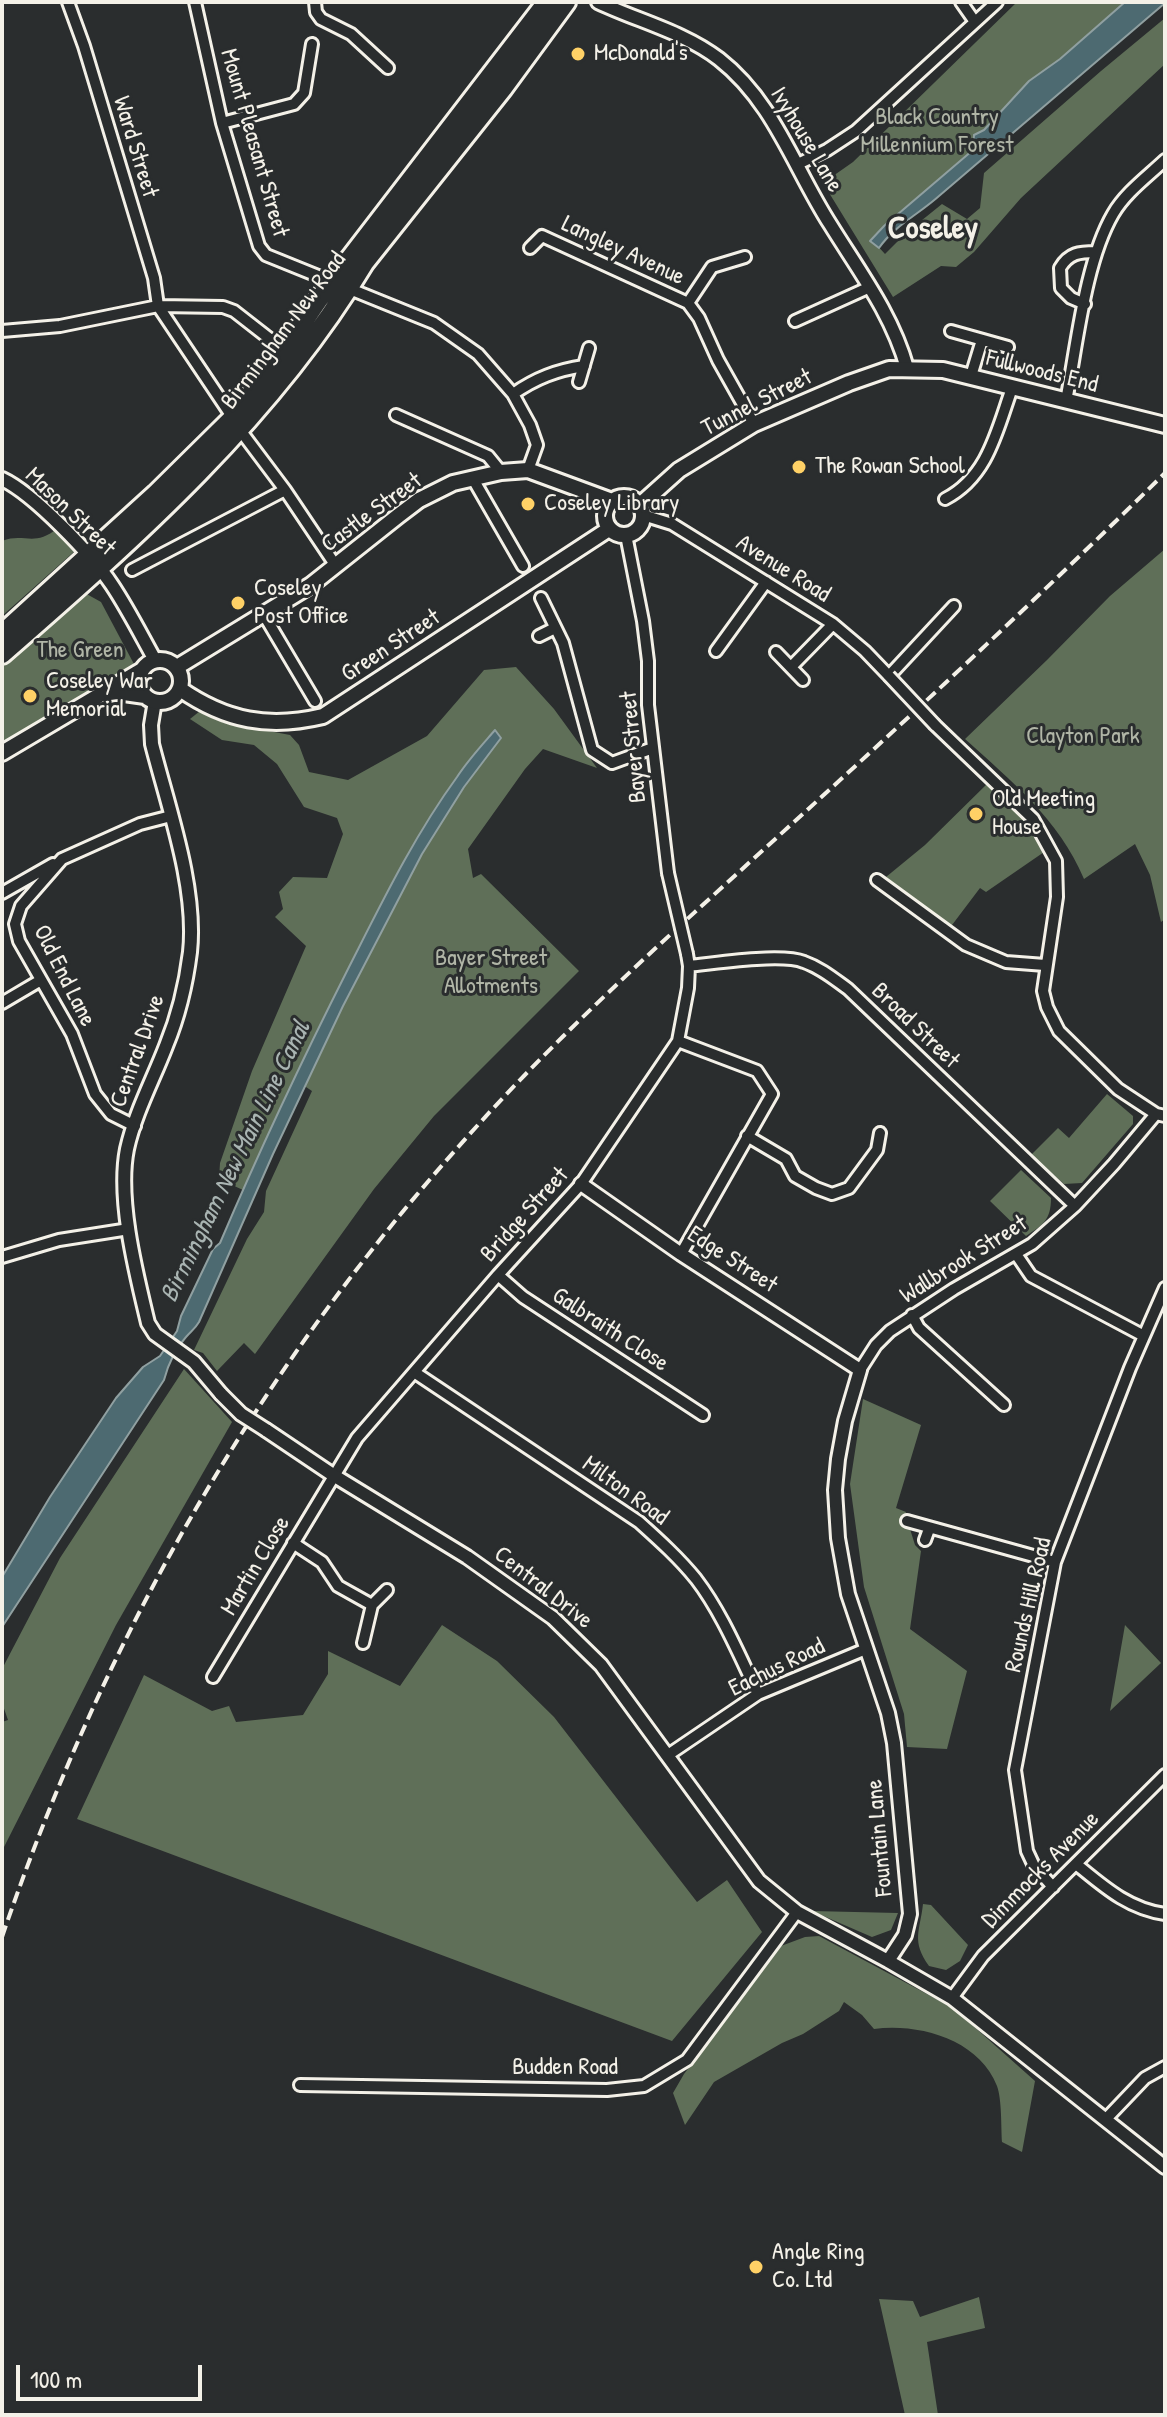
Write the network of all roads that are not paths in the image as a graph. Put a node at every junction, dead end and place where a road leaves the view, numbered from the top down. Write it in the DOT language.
graph roads {
  1 [pos="68,2"];
  2 [pos="195,2"];
  3 [pos="315,2"];
  4 [pos="547,2"];
  5 [pos="566,2"];
  6 [pos="598,2"];
  7 [pos="961,2"];
  8 [pos="997,2"];
  9 [pos="975,22"];
  10 [pos="312,44"];
  11 [pos="388,68"];
  12 [pos="222,123"];
  13 [pos="1165,160"];
  14 [pos="798,164"];
  15 [pos="530,248"];
  16 [pos="1096,252"];
  17 [pos="741,262"];
  18 [pos="341,285"];
  19 [pos="870,287"];
  20 [pos="688,303"];
  21 [pos="1085,304"];
  22 [pos="158,306"];
  23 [pos="795,321"];
  24 [pos="2,331"];
  25 [pos="951,331"];
  26 [pos="982,340"];
  27 [pos="1008,347"];
  28 [pos="589,348"];
  29 [pos="284,350"];
  30 [pos="584,366"];
  31 [pos="907,368"];
  32 [pos="971,376"];
  33 [pos="579,382"];
  34 [pos="1012,388"];
  35 [pos="513,394"];
  36 [pos="1066,401"];
  37 [pos="396,415"];
  38 [pos="237,424"];
  39 [pos="754,424"];
  40 [pos="1165,425"];
  41 [pos="528,470"];
  42 [pos="501,472"];
  43 [pos="2,479"];
  44 [pos="473,479"];
  45 [pos="285,490"];
  46 [pos="945,499"];
  47 [pos="612,501"];
  48 [pos="641,510"];
  49 [pos="609,529"];
  50 [pos="626,535"];
  51 [pos="93,562"];
  52 [pos="336,566"];
  53 [pos="523,566"];
  54 [pos="132,570"];
  55 [pos="766,582"];
  56 [pos="541,598"];
  57 [pos="954,606"];
  58 [pos="264,615"];
  59 [pos="833,624"];
  60 [pos="555,628"];
  61 [pos="2,634"];
  62 [pos="539,636"];
  63 [pos="716,651"];
  64 [pos="776,652"];
  65 [pos="2,654"];
  66 [pos="155,660"];
  67 [pos="177,667"];
  68 [pos="791,667"];
  69 [pos="142,670"];
  70 [pos="889,676"];
  71 [pos="803,680"];
  72 [pos="180,689"];
  73 [pos="97,695"];
  74 [pos="150,698"];
  75 [pos="315,701"];
  76 [pos="653,748"];
  77 [pos="2,753"];
  78 [pos="171,816"];
  79 [pos="62,859"];
  80 [pos="877,880"];
  81 [pos="2,893"];
  82 [pos="688,960"];
  83 [pos="1045,965"];
  84 [pos="41,980"];
  85 [pos="2,1003"];
  86 [pos="678,1041"];
  87 [pos="1161,1115"];
  88 [pos="135,1126"];
  89 [pos="880,1133"];
  90 [pos="747,1136"];
  91 [pos="581,1184"];
  92 [pos="1075,1206"];
  93 [pos="129,1229"];
  94 [pos="681,1254"];
  95 [pos="1016,1254"];
  96 [pos="2,1257"];
  97 [pos="498,1275"];
  98 [pos="1165,1288"];
  99 [pos="912,1315"];
  100 [pos="1144,1336"];
  101 [pos="860,1370"];
  102 [pos="414,1372"];
  103 [pos="1004,1405"];
  104 [pos="703,1415"];
  105 [pos="333,1475"];
  106 [pos="907,1521"];
  107 [pos="929,1529"];
  108 [pos="925,1540"];
  109 [pos="293,1543"];
  110 [pos="1055,1562"];
  111 [pos="387,1590"];
  112 [pos="372,1605"];
  113 [pos="363,1643"];
  114 [pos="866,1649"];
  115 [pos="213,1677"];
  116 [pos="758,1694"];
  117 [pos="668,1755"];
  118 [pos="1165,1775"];
  119 [pos="1076,1864"];
  120 [pos="1053,1887"];
  121 [pos="797,1912"];
  122 [pos="1165,1914"];
  123 [pos="888,1961"];
  124 [pos="952,1998"];
  125 [pos="1165,2067"];
  126 [pos="300,2085"];
  127 [pos="1105,2120"];
  128 [pos="1165,2167"];
  1 -- 22 [label="street, Ward Street"];
  2 -- 12 [label="street, Mount Pleasant Street"];
  3 -- 11 [label="street"];
  4 -- 18 [label="highway, Birmingham New Road"];
  5 -- 18 [label="highway, Birmingham New Road"];
  6 -- 14 [label="street, Ivyhouse Lane"];
  7 -- 9 [label="street"];
  8 -- 9 [label="street"];
  9 -- 14 [label="street"];
  10 -- 12 [label="street"];
  12 -- 18 [label="street, Mount Pleasant Street"];
  13 -- 16 [label="street"];
  14 -- 19 [label="street, Ivyhouse Lane"];
  15 -- 20 [label="street, Langley Avenue"];
  16 -- 21 [label="street"];
  16 -- 21 [label="street"];
  17 -- 20 [label="street"];
  18 -- 29 [label="highway, Birmingham New Road"];
  18 -- 35 [label="street, Mount Pleasant Street"];
  18 -- 38 [label="highway, Birmingham New Road"];
  19 -- 23 [label="street"];
  19 -- 31 [label="street, Ivyhouse Lane"];
  20 -- 39 [label="street, Langley Avenue"];
  21 -- 36 [label="street"];
  22 -- 24 [label="street"];
  22 -- 29 [label="street"];
  22 -- 38 [label="street"];
  25 -- 26 [label="street"];
  26 -- 27 [label="street"];
  26 -- 32 [label="street"];
  28 -- 30 [label="street"];
  29 -- 38 [label="highway, Birmingham New Road"];
  30 -- 33 [label="street"];
  30 -- 35 [label="street"];
  31 -- 32 [label="main road, Fullwoods End"];
  31 -- 39 [label="main road, Tunnel Street"];
  32 -- 34 [label="main road, Fullwoods End"];
  34 -- 36 [label="main road, Fullwoods End"];
  34 -- 46 [label="street"];
  35 -- 41 [label="street, Mount Pleasant Street"];
  36 -- 40 [label="main road, Fullwoods End"];
  37 -- 42 [label="street"];
  38 -- 45 [label="street"];
  38 -- 51 [label="highway, Birmingham New Road"];
  39 -- 48 [label="main road, Tunnel Street"];
  41 -- 42 [label="main road, Castle Street"];
  41 -- 47 [label="main road, Castle Street"];
  42 -- 44 [label="main road, Castle Street"];
  43 -- 51 [label="street, Mason Street"];
  44 -- 52 [label="main road, Castle Street"];
  44 -- 53 [label="street"];
  45 -- 52 [label="street"];
  45 -- 54 [label="street"];
  47 -- 48 [label="main road"];
  47 -- 49 [label="main road"];
  48 -- 50 [label="main road, Tunnel Street"];
  48 -- 55 [label="street, Avenue Road"];
  49 -- 50 [label="main road"];
  49 -- 72 [label="main road, Green Street"];
  50 -- 76 [label="street, Bayer Street"];
  51 -- 61 [label="highway, Birmingham New Road"];
  51 -- 65 [label="highway, Birmingham New Road"];
  51 -- 66 [label="street, Mason Street"];
  52 -- 58 [label="main road, Castle Street"];
  55 -- 59 [label="street, Avenue Road"];
  55 -- 63 [label="street"];
  56 -- 60 [label="street"];
  57 -- 70 [label="street"];
  58 -- 67 [label="main road, Castle Street"];
  58 -- 75 [label="street"];
  59 -- 68 [label="street"];
  59 -- 70 [label="street, Avenue Road"];
  60 -- 62 [label="street"];
  60 -- 76 [label="street"];
  64 -- 68 [label="street"];
  66 -- 67 [label="main road"];
  66 -- 69 [label="main road"];
  67 -- 72 [label="main road"];
  68 -- 71 [label="street"];
  69 -- 73 [label="main road"];
  69 -- 74 [label="main road"];
  70 -- 83 [label="street, Avenue Road, bridge"];
  72 -- 74 [label="main road"];
  73 -- 74 [label="main road"];
  73 -- 77 [label="main road"];
  74 -- 78 [label="street, Central Drive"];
  76 -- 82 [label="street, Bayer Street, bridge"];
  78 -- 79 [label="street, Old End Lane"];
  78 -- 88 [label="street, Central Drive"];
  79 -- 81 [label="street"];
  79 -- 84 [label="street, Old End Lane"];
  80 -- 83 [label="street"];
  82 -- 86 [label="street, Bridge Street"];
  82 -- 92 [label="street, Broad Street"];
  83 -- 87 [label="street, Avenue Road"];
  84 -- 85 [label="street"];
  84 -- 88 [label="street, Old End Lane"];
  86 -- 90 [label="street"];
  86 -- 91 [label="street, Bridge Street"];
  87 -- 92 [label="street, Wallbrook Street"];
  88 -- 93 [label="street, Central Drive"];
  89 -- 90 [label="street"];
  90 -- 94 [label="street"];
  91 -- 94 [label="street, Edge Street"];
  91 -- 97 [label="street, Bridge Street"];
  92 -- 95 [label="street, Wallbrook Street"];
  93 -- 96 [label="street"];
  93 -- 105 [label="street, Central Drive, bridge"];
  94 -- 101 [label="street, Edge Street"];
  95 -- 99 [label="street, Wallbrook Street"];
  95 -- 100 [label="street"];
  97 -- 102 [label="street, Bridge Street"];
  97 -- 104 [label="street, Galbraith Close"];
  98 -- 100 [label="street, Rounds Hill Road"];
  99 -- 101 [label="street, Wallbrook Street"];
  99 -- 103 [label="street"];
  100 -- 110 [label="street, Rounds Hill Road"];
  101 -- 114 [label="street, Fountain Lane"];
  102 -- 105 [label="street, Bridge Street"];
  102 -- 116 [label="street, Milton Road"];
  105 -- 109 [label="street, Martin Close"];
  105 -- 117 [label="street, Central Drive"];
  106 -- 107 [label="street"];
  107 -- 108 [label="street"];
  107 -- 110 [label="street"];
  109 -- 112 [label="street"];
  109 -- 115 [label="street, Martin Close"];
  110 -- 120 [label="street, Rounds Hill Road"];
  111 -- 112 [label="street"];
  112 -- 113 [label="street"];
  114 -- 116 [label="street, Eachus Road"];
  114 -- 123 [label="street, Fountain Lane"];
  116 -- 117 [label="street, Eachus Road"];
  117 -- 121 [label="street, Central Drive"];
  118 -- 119 [label="street, Dimmocks Avenue"];
  119 -- 120 [label="street, Dimmocks Avenue"];
  119 -- 122 [label="street"];
  120 -- 124 [label="street, Dimmocks Avenue"];
  121 -- 123 [label="street, Central Drive"];
  121 -- 126 [label="street, Budden Road"];
  123 -- 124 [label="street"];
  124 -- 127 [label="street"];
  125 -- 127 [label="street"];
  127 -- 128 [label="street"];
}
